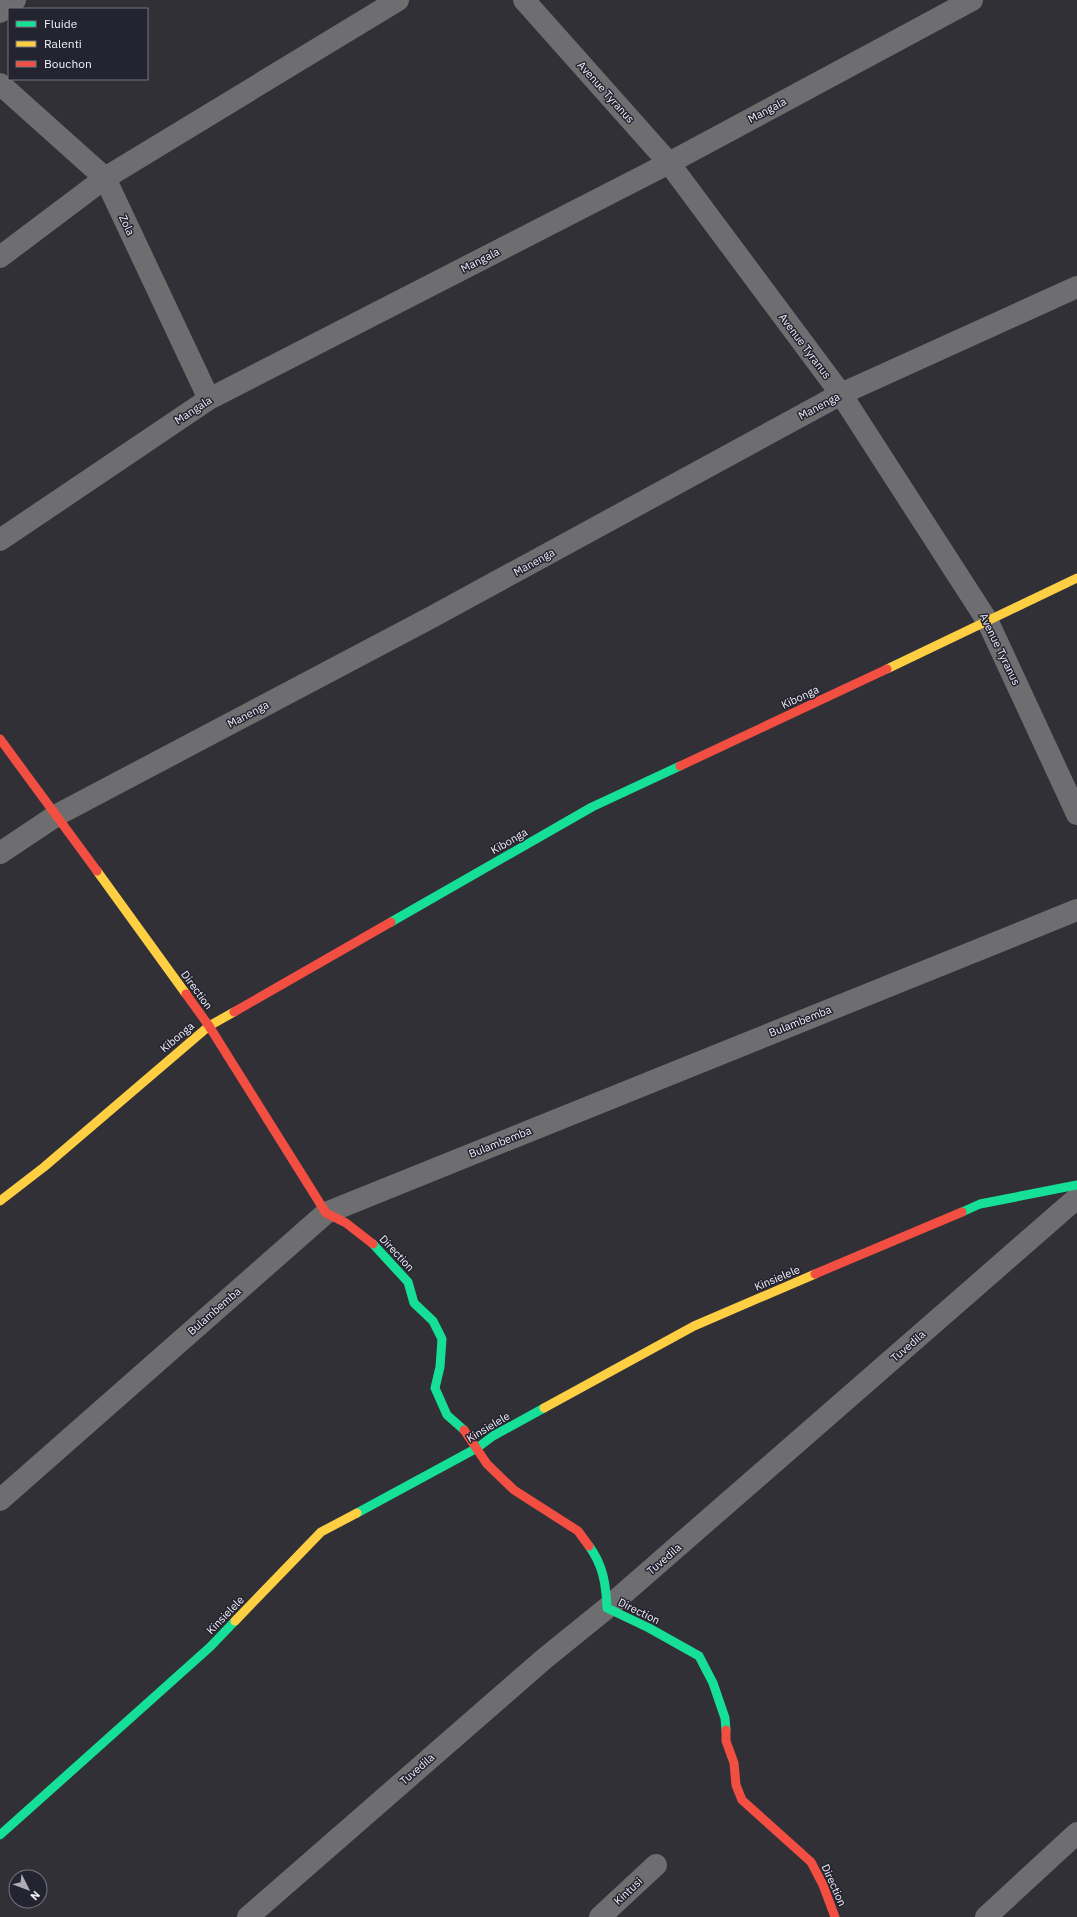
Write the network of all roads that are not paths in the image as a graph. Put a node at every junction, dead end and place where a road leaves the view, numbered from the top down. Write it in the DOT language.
graph roads {
  1 [pos="15,0"];
  2 [pos="398,0"];
  3 [pos="524,0"];
  4 [pos="972,0"];
  5 [pos="0,12"];
  6 [pos="0,84"];
  7 [pos="669,163"];
  8 [pos="105,178"];
  9 [pos="0,257"];
  10 [pos="1077,287"];
  11 [pos="841,394"];
  12 [pos="209,399"];
  13 [pos="0,540"];
  14 [pos="1077,578"];
  15 [pos="988,622"];
  16 [pos="0,739"];
  17 [pos="1077,814"];
  18 [pos="58,815"];
  19 [pos="0,853"];
  20 [pos="1077,910"];
  21 [pos="209,1026"];
  22 [pos="1077,1184"];
  23 [pos="1077,1198"];
  24 [pos="0,1201"];
  25 [pos="326,1213"];
  26 [pos="477,1448"];
  27 [pos="0,1500"];
  28 [pos="607,1608"];
  29 [pos="1077,1833"];
  30 [pos="0,1835"];
  31 [pos="656,1865"];
  32 [pos="248,1917"];
  33 [pos="600,1917"];
  34 [pos="835,1917"];
  35 [pos="986,1917"];
  1 -- 5 [label="street"];
  2 -- 8 [label="street"];
  3 -- 7 [label="street, Avenue Tyranus"];
  4 -- 7 [label="street, Mangala"];
  6 -- 8 [label="street, Zola"];
  7 -- 11 [label="street, Avenue Tyranus"];
  7 -- 12 [label="street, Mangala"];
  8 -- 9 [label="street"];
  8 -- 12 [label="street, Zola"];
  10 -- 11 [label="street, Manenga"];
  11 -- 15 [label="street, Avenue Tyranus"];
  11 -- 18 [label="street, Manenga"];
  12 -- 13 [label="street, Mangala"];
  14 -- 15 [label="street, Kibonga"];
  15 -- 17 [label="street, Avenue Tyranus"];
  15 -- 21 [label="street, Kibonga"];
  16 -- 18 [label="street, Direction"];
  18 -- 19 [label="street, Manenga"];
  18 -- 21 [label="street, Direction"];
  20 -- 25 [label="street, Bulambemba"];
  21 -- 24 [label="street, Kibonga"];
  21 -- 25 [label="street, Direction"];
  22 -- 26 [label="street, Kinsielele"];
  23 -- 28 [label="street, Tuvedila"];
  25 -- 26 [label="street, Direction"];
  25 -- 27 [label="street, Bulambemba"];
  26 -- 28 [label="street, Direction"];
  26 -- 30 [label="street, Kinsielele"];
  28 -- 32 [label="street, Tuvedila"];
  28 -- 34 [label="street, Direction"];
  29 -- 35 [label="street"];
  31 -- 33 [label="street, Kintusi"];
}
